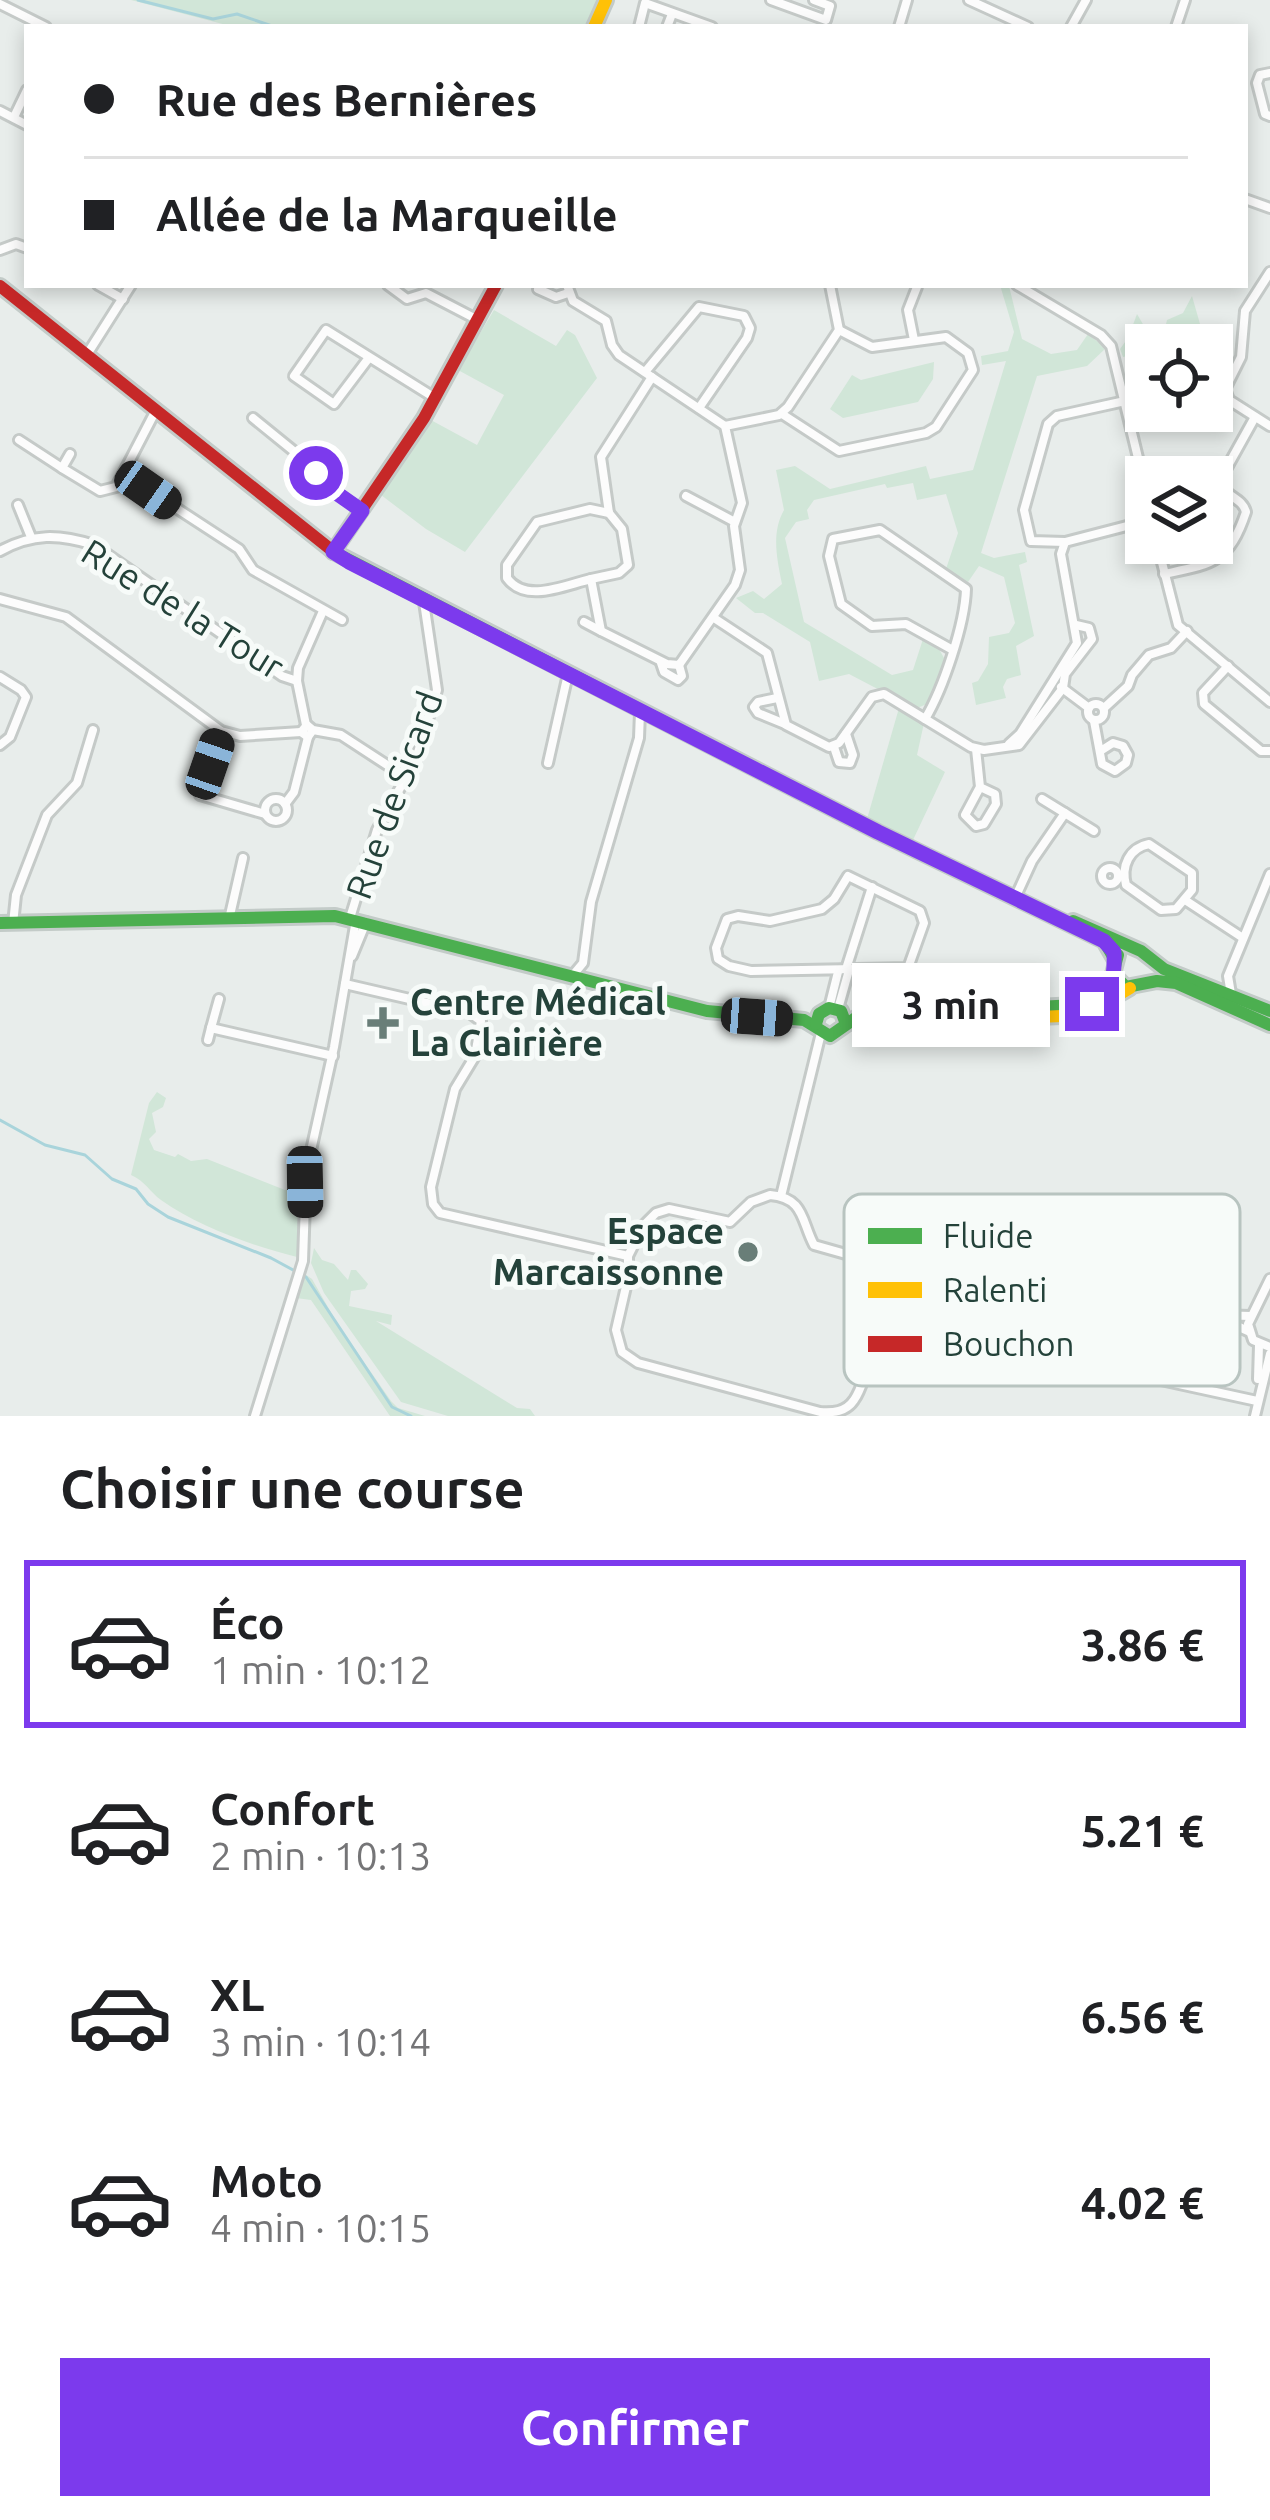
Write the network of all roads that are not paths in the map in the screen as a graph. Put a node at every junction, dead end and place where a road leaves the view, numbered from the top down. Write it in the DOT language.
graph roads {
  1 [pos="771,0"];
  2 [pos="814,0"];
  3 [pos="969,0"];
  4 [pos="0,4"];
  5 [pos="796,4"];
  6 [pos="672,14"];
  7 [pos="817,16"];
  8 [pos="40,24"];
  9 [pos="640,24"];
  10 [pos="668,24"];
  11 [pos="700,24"];
  12 [pos="814,24"];
  13 [pos="1021,24"];
  14 [pos="1270,73"];
  15 [pos="24,96"];
  16 [pos="0,111"];
  17 [pos="1270,116"];
  18 [pos="14,117"];
  19 [pos="24,123"];
  20 [pos="1268,279"];
  21 [pos="0,286"];
  22 [pos="103,288"];
  23 [pos="129,288"];
  24 [pos="392,288"];
  25 [pos="494,288"];
  26 [pos="831,288"];
  27 [pos="916,288"];
  28 [pos="1022,288"];
  29 [pos="428,289"];
  30 [pos="568,289"];
  31 [pos="538,290"];
  32 [pos="123,299"];
  33 [pos="478,320"];
  34 [pos="839,330"];
  35 [pos="914,340"];
  36 [pos="86,356"];
  37 [pos="368,359"];
  38 [pos="1233,372"];
  39 [pos="649,374"];
  40 [pos="435,398"];
  41 [pos="1125,401"];
  42 [pos="1233,402"];
  43 [pos="699,408"];
  44 [pos="154,412"];
  45 [pos="782,414"];
  46 [pos="1255,417"];
  47 [pos="253,418"];
  48 [pos="725,426"];
  49 [pos="1270,426"];
  50 [pos="19,440"];
  51 [pos="70,454"];
  52 [pos="301,457"];
  53 [pos="62,468"];
  54 [pos="317,472"];
  55 [pos="124,474"];
  56 [pos="686,496"];
  57 [pos="18,505"];
  58 [pos="362,511"];
  59 [pos="609,512"];
  60 [pos="735,522"];
  61 [pos="1125,526"];
  62 [pos="31,537"];
  63 [pos="1065,542"];
  64 [pos="0,550"];
  65 [pos="333,552"];
  66 [pos="1162,564"];
  67 [pos="1164,574"];
  68 [pos="591,579"];
  69 [pos="0,598"];
  70 [pos="424,602"];
  71 [pos="323,610"];
  72 [pos="714,618"];
  73 [pos="342,620"];
  74 [pos="584,622"];
  75 [pos="1076,625"];
  76 [pos="601,631"];
  77 [pos="1186,632"];
  78 [pos="951,649"];
  79 [pos="1229,666"];
  80 [pos="568,674"];
  81 [pos="0,677"];
  82 [pos="297,681"];
  83 [pos="1053,682"];
  84 [pos="1064,688"];
  85 [pos="778,698"];
  86 [pos="1270,703"];
  87 [pos="1089,707"];
  88 [pos="1104,709"];
  89 [pos="640,711"];
  90 [pos="925,719"];
  91 [pos="1094,721"];
  92 [pos="666,724"];
  93 [pos="786,725"];
  94 [pos="93,730"];
  95 [pos="221,731"];
  96 [pos="307,731"];
  97 [pos="846,734"];
  98 [pos="639,738"];
  99 [pos="0,745"];
  100 [pos="833,747"];
  101 [pos="980,749"];
  102 [pos="1102,750"];
  103 [pos="1270,751"];
  104 [pos="548,763"];
  105 [pos="407,778"];
  106 [pos="980,787"];
  107 [pos="1042,799"];
  108 [pos="285,804"];
  109 [pos="1065,813"];
  110 [pos="265,814"];
  111 [pos="1094,831"];
  112 [pos="243,858"];
  113 [pos="1270,874"];
  114 [pos="872,887"];
  115 [pos="1015,900"];
  116 [pos="1185,900"];
  117 [pos="1041,911"];
  118 [pos="230,915"];
  119 [pos="363,921"];
  120 [pos="7,923"];
  121 [pos="1243,938"];
  122 [pos="1131,949"];
  123 [pos="351,958"];
  124 [pos="1149,959"];
  125 [pos="584,963"];
  126 [pos="1233,963"];
  127 [pos="1114,967"];
  128 [pos="845,970"];
  129 [pos="573,975"];
  130 [pos="589,980"];
  131 [pos="1147,982"];
  132 [pos="345,984"];
  133 [pos="1211,985"];
  134 [pos="1130,988"];
  135 [pos="1231,994"];
  136 [pos="219,999"];
  137 [pos="1011,1009"];
  138 [pos="1270,1011"];
  139 [pos="830,1020"];
  140 [pos="1270,1025"];
  141 [pos="211,1028"];
  142 [pos="208,1040"];
  143 [pos="333,1056"];
  144 [pos="781,1196"];
  145 [pos="844,1254"];
  146 [pos="628,1256"];
  147 [pos="1270,1279"];
  148 [pos="1270,1306"];
  149 [pos="1255,1312"];
  150 [pos="1240,1313"];
  151 [pos="1240,1328"];
  152 [pos="1248,1331"];
  153 [pos="1266,1348"];
  154 [pos="859,1386"];
  155 [pos="1197,1386"];
  156 [pos="1257,1398"];
  157 [pos="255,1416"];
  158 [pos="1255,1416"];
  1 -- 5 [label="street"];
  2 -- 7 [label="street"];
  3 -- 13 [label="street"];
  4 -- 8 [label="street"];
  5 -- 7 [label="street"];
  6 -- 9 [label="street"];
  6 -- 10 [label="street"];
  6 -- 11 [label="street"];
  7 -- 12 [label="street"];
  14 -- 17 [label="street"];
  15 -- 18 [label="street"];
  16 -- 18 [label="street"];
  18 -- 19 [label="street"];
  20 -- 38 [label="street"];
  21 -- 36 [label="main road"];
  22 -- 32 [label="street"];
  23 -- 32 [label="street"];
  24 -- 29 [label="street"];
  25 -- 33 [label="main road"];
  26 -- 34 [label="street"];
  27 -- 35 [label="street"];
  28 -- 41 [label="street"];
  29 -- 33 [label="street"];
  30 -- 31 [label="street"];
  30 -- 39 [label="street"];
  32 -- 36 [label="street"];
  33 -- 40 [label="main road"];
  34 -- 35 [label="street"];
  34 -- 45 [label="street"];
  35 -- 45 [label="street"];
  36 -- 44 [label="main road"];
  37 -- 37 [label="street"];
  37 -- 40 [label="street"];
  39 -- 43 [label="street"];
  39 -- 43 [label="street"];
  39 -- 59 [label="street"];
  40 -- 58 [label="main road"];
  41 -- 63 [label="street"];
  42 -- 46 [label="street"];
  43 -- 48 [label="street"];
  44 -- 55 [label="street"];
  44 -- 65 [label="main road"];
  45 -- 48 [label="street"];
  46 -- 49 [label="street"];
  46 -- 67 [label="street"];
  47 -- 52 [label="street"];
  48 -- 60 [label="street"];
  50 -- 53 [label="street"];
  51 -- 53 [label="street"];
  52 -- 54 [label="street"];
  52 -- 54 [label="street"];
  53 -- 55 [label="street"];
  54 -- 58 [label="street"];
  55 -- 71 [label="street"];
  56 -- 60 [label="street"];
  57 -- 62 [label="street"];
  58 -- 65 [label="main road"];
  59 -- 68 [label="street"];
  59 -- 68 [label="street"];
  60 -- 72 [label="street"];
  61 -- 63 [label="street"];
  62 -- 64 [label="street, Rue de la Tour"];
  62 -- 82 [label="street, Rue de la Tour"];
  63 -- 75 [label="street"];
  65 -- 70 [label="main road"];
  66 -- 67 [label="street"];
  67 -- 77 [label="street"];
  68 -- 76 [label="street"];
  69 -- 95 [label="street"];
  70 -- 80 [label="main road"];
  70 -- 105 [label="street, Rue de Sicard"];
  71 -- 73 [label="street"];
  71 -- 82 [label="street, Rue de la Tour"];
  72 -- 76 [label="street"];
  72 -- 85 [label="street"];
  74 -- 76 [label="street"];
  75 -- 83 [label="street"];
  75 -- 84 [label="street"];
  77 -- 79 [label="street"];
  77 -- 88 [label="street"];
  78 -- 78 [label="street"];
  78 -- 90 [label="street"];
  79 -- 86 [label="street"];
  79 -- 103 [label="street"];
  80 -- 89 [label="main road"];
  80 -- 104 [label="street"];
  81 -- 99 [label="street"];
  82 -- 96 [label="street, Rue de la Tour"];
  83 -- 84 [label="street"];
  83 -- 101 [label="street"];
  84 -- 87 [label="street"];
  84 -- 101 [label="street"];
  85 -- 93 [label="street"];
  85 -- 93 [label="street"];
  87 -- 88 [label="street"];
  87 -- 91 [label="street"];
  88 -- 91 [label="street"];
  89 -- 92 [label="main road"];
  89 -- 98 [label="street"];
  90 -- 97 [label="street"];
  90 -- 101 [label="street"];
  91 -- 102 [label="street"];
  92 -- 98 [label="street"];
  92 -- 115 [label="main road"];
  93 -- 100 [label="street"];
  94 -- 120 [label="street"];
  95 -- 96 [label="street"];
  95 -- 110 [label="street"];
  96 -- 105 [label="street"];
  96 -- 108 [label="street"];
  97 -- 100 [label="street"];
  97 -- 100 [label="street"];
  98 -- 125 [label="street"];
  101 -- 106 [label="street"];
  105 -- 119 [label="street, Rue de Sicard"];
  106 -- 106 [label="street"];
  107 -- 109 [label="street"];
  108 -- 110 [label="street"];
  108 -- 110 [label="street"];
  109 -- 111 [label="street"];
  109 -- 115 [label="street"];
  112 -- 118 [label="street"];
  113 -- 121 [label="street"];
  114 -- 128 [label="street"];
  114 -- 128 [label="street"];
  114 -- 128 [label="street"];
  115 -- 117 [label="main road"];
  116 -- 116 [label="street"];
  116 -- 121 [label="street"];
  117 -- 122 [label="main road"];
  117 -- 127 [label="main road"];
  118 -- 119 [label="main road"];
  118 -- 120 [label="main road"];
  119 -- 123 [label="street, Rue de Sicard"];
  119 -- 123 [label="street"];
  119 -- 129 [label="main road"];
  121 -- 126 [label="street"];
  122 -- 124 [label="main road"];
  122 -- 127 [label="main road"];
  123 -- 132 [label="street, Rue de Sicard"];
  124 -- 131 [label="main road"];
  124 -- 133 [label="main road"];
  125 -- 129 [label="street"];
  125 -- 130 [label="street"];
  126 -- 133 [label="street"];
  126 -- 135 [label="street"];
  127 -- 134 [label="main road"];
  127 -- 137 [label="main road"];
  128 -- 139 [label="street"];
  129 -- 130 [label="main road"];
  130 -- 139 [label="main road"];
  131 -- 134 [label="main road"];
  131 -- 140 [label="main road"];
  132 -- 143 [label="street, Rue de Sicard"];
  132 -- 146 [label="street"];
  133 -- 135 [label="main road"];
  134 -- 137 [label="main road"];
  135 -- 138 [label="main road"];
  136 -- 141 [label="street"];
  137 -- 139 [label="main road"];
  139 -- 144 [label="street"];
  141 -- 142 [label="street"];
  141 -- 143 [label="street"];
  143 -- 157 [label="street, Rue de Sicard"];
  144 -- 145 [label="street"];
  144 -- 146 [label="street"];
  146 -- 154 [label="street"];
  147 -- 149 [label="street"];
  148 -- 149 [label="street"];
  149 -- 150 [label="street"];
  149 -- 152 [label="street"];
  151 -- 152 [label="street"];
  152 -- 153 [label="street"];
  153 -- 156 [label="street"];
  155 -- 156 [label="street"];
  156 -- 158 [label="street"];
}
